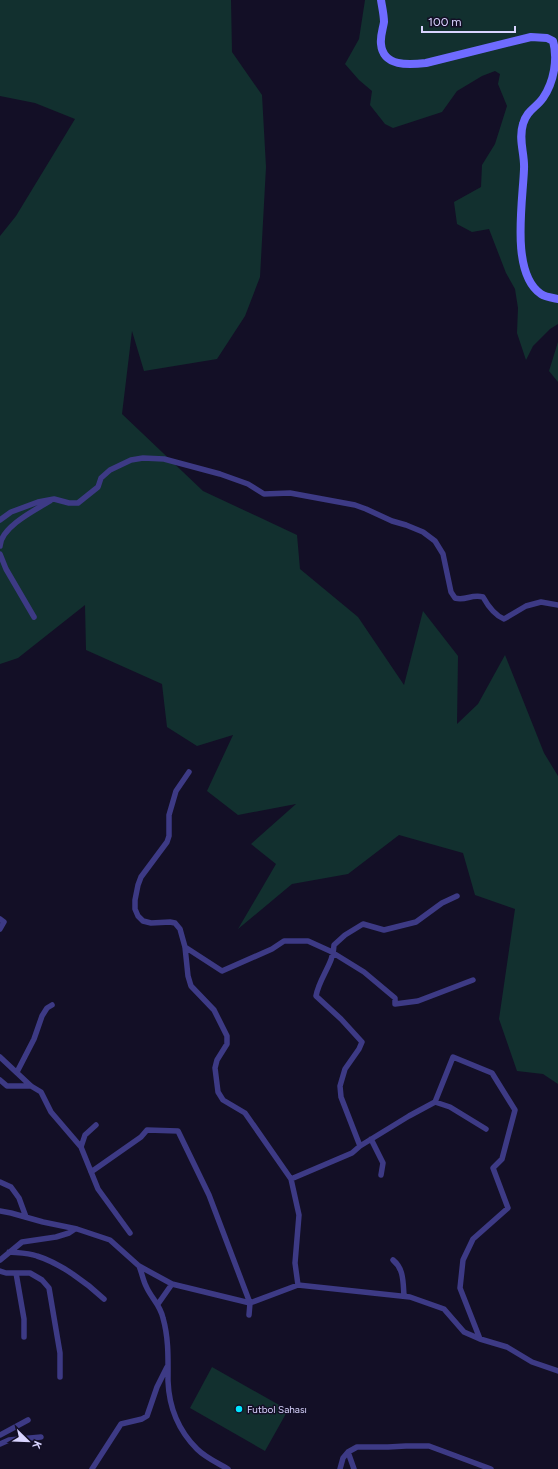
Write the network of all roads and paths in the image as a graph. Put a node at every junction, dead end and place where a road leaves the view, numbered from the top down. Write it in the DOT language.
graph roads {
  1 [pos="381,0"];
  2 [pos="558,299"];
  3 [pos="54,499"];
  4 [pos="0,520"];
  5 [pos="0,546"];
  6 [pos="0,554"];
  7 [pos="558,605"];
  8 [pos="34,617"];
  9 [pos="189,772"];
  10 [pos="457,896"];
  11 [pos="0,919"];
  12 [pos="0,929"];
  13 [pos="185,947"];
  14 [pos="334,954"];
  15 [pos="473,980"];
  16 [pos="52,1005"];
  17 [pos="0,1058"];
  18 [pos="17,1072"];
  19 [pos="0,1080"];
  20 [pos="31,1086"];
  21 [pos="435,1102"];
  22 [pos="96,1125"];
  23 [pos="486,1129"];
  24 [pos="371,1139"];
  25 [pos="360,1146"];
  26 [pos="81,1148"];
  27 [pos="92,1172"];
  28 [pos="381,1175"];
  29 [pos="291,1180"];
  30 [pos="0,1182"];
  31 [pos="0,1211"];
  32 [pos="26,1217"];
  33 [pos="75,1229"];
  34 [pos="130,1233"];
  35 [pos="9,1252"];
  36 [pos="0,1260"];
  37 [pos="393,1260"];
  38 [pos="139,1266"];
  39 [pos="0,1271"];
  40 [pos="16,1273"];
  41 [pos="172,1284"];
  42 [pos="298,1285"];
  43 [pos="404,1296"];
  44 [pos="104,1299"];
  45 [pos="250,1303"];
  46 [pos="158,1304"];
  47 [pos="250,1315"];
  48 [pos="24,1337"];
  49 [pos="480,1339"];
  50 [pos="168,1365"];
  51 [pos="558,1371"];
  52 [pos="60,1377"];
  53 [pos="28,1420"];
  54 [pos="0,1435"];
  55 [pos="41,1437"];
  56 [pos="0,1444"];
  57 [pos="348,1452"];
  58 [pos="92,1469"];
  59 [pos="228,1469"];
  60 [pos="340,1469"];
  61 [pos="354,1469"];
  62 [pos="491,1469"];
  1 -- 2 [label="street"];
  3 -- 4 [label="street"];
  3 -- 5 [label="street"];
  3 -- 7 [label="street"];
  6 -- 8 [label="street"];
  9 -- 13 [label="street"];
  10 -- 14 [label="street"];
  11 -- 12 [label="street"];
  13 -- 14 [label="street"];
  13 -- 29 [label="street"];
  14 -- 15 [label="street"];
  14 -- 25 [label="street"];
  16 -- 18 [label="street"];
  17 -- 18 [label="street"];
  18 -- 20 [label="street"];
  19 -- 20 [label="street"];
  20 -- 26 [label="street"];
  21 -- 23 [label="street"];
  21 -- 24 [label="street"];
  21 -- 49 [label="street"];
  22 -- 26 [label="street"];
  24 -- 25 [label="street"];
  24 -- 28 [label="street"];
  25 -- 29 [label="street"];
  26 -- 27 [label="street"];
  27 -- 34 [label="street"];
  27 -- 45 [label="street"];
  29 -- 42 [label="street"];
  30 -- 32 [label="street"];
  31 -- 32 [label="street"];
  32 -- 33 [label="street"];
  33 -- 35 [label="street"];
  33 -- 38 [label="street"];
  35 -- 36 [label="street"];
  35 -- 44 [label="street"];
  37 -- 43 [label="street"];
  38 -- 41 [label="street"];
  38 -- 46 [label="street"];
  39 -- 40 [label="street"];
  40 -- 48 [label="street"];
  40 -- 52 [label="street"];
  41 -- 45 [label="street"];
  41 -- 46 [label="street"];
  42 -- 43 [label="street"];
  42 -- 45 [label="street"];
  43 -- 49 [label="street"];
  45 -- 47 [label="street"];
  46 -- 50 [label="street"];
  49 -- 51 [label="street"];
  50 -- 58 [label="street"];
  50 -- 59 [label="street"];
  53 -- 54 [label="street"];
  55 -- 56 [label="street"];
  57 -- 60 [label="street"];
  57 -- 61 [label="street"];
  57 -- 62 [label="street"];
}
